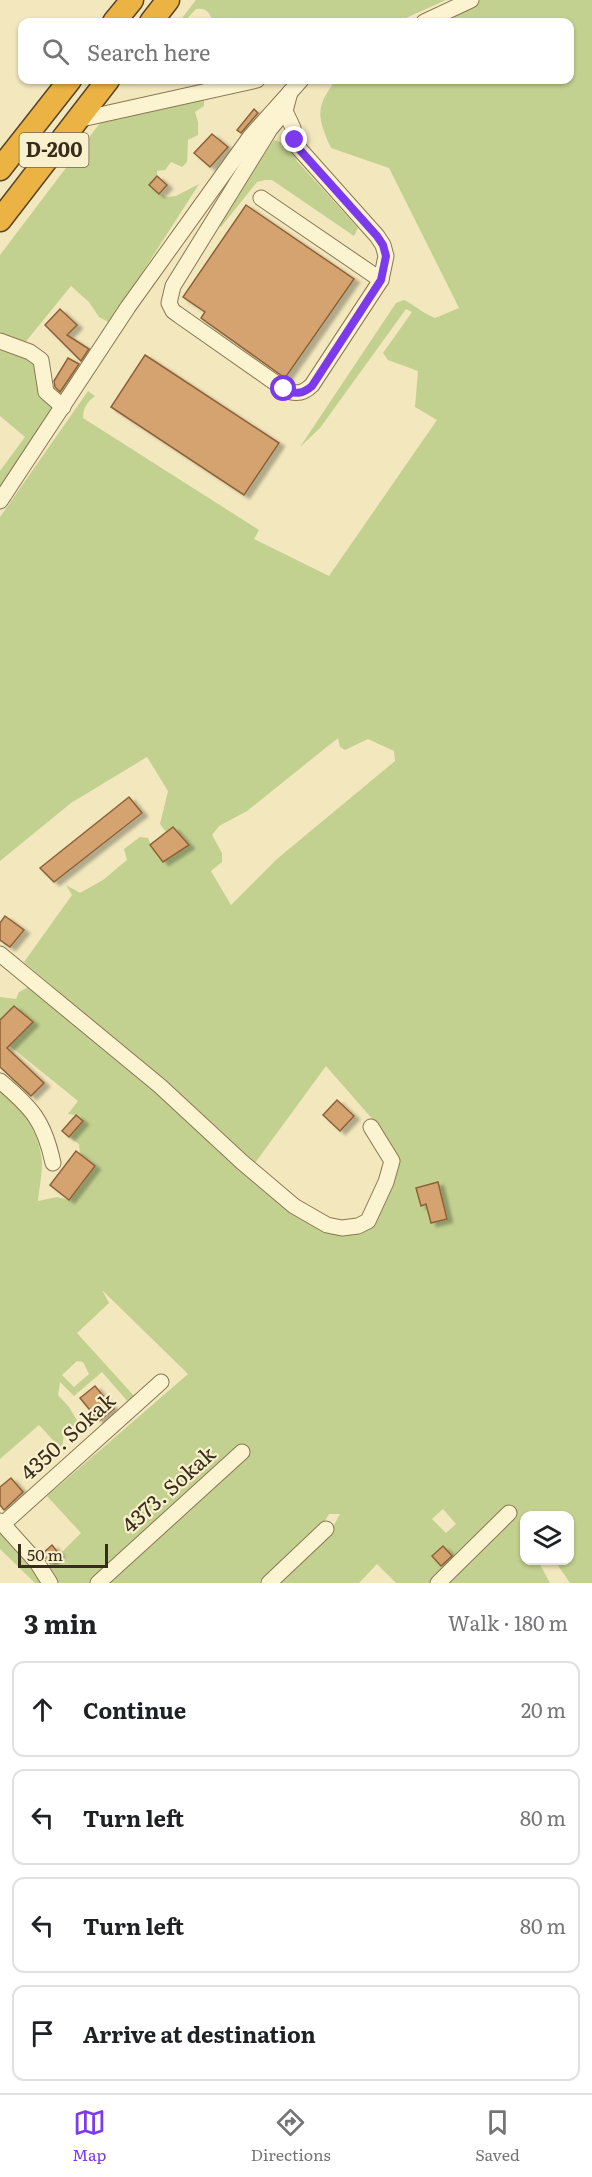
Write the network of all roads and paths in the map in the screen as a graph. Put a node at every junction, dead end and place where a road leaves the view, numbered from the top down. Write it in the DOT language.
graph roads {
  1 [pos="132,0"];
  2 [pos="168,0"];
  3 [pos="471,0"];
  4 [pos="117,18"];
  5 [pos="154,18"];
  6 [pos="433,18"];
  7 [pos="67,84"];
  8 [pos="105,84"];
  9 [pos="238,84"];
  10 [pos="297,84"];
  11 [pos="290,92"];
  12 [pos="285,111"];
  13 [pos="77,120"];
  14 [pos="268,132"];
  15 [pos="295,140"];
  16 [pos="0,169"];
  17 [pos="261,198"];
  18 [pos="0,220"];
  19 [pos="381,280"];
  20 [pos="0,341"];
  21 [pos="63,407"];
  22 [pos="0,501"];
  23 [pos="0,954"];
  24 [pos="0,1081"];
  25 [pos="371,1127"];
  26 [pos="53,1163"];
  27 [pos="161,1382"];
  28 [pos="242,1452"];
  29 [pos="509,1513"];
  30 [pos="2,1522"];
  31 [pos="326,1529"];
  32 [pos="50,1583"];
  33 [pos="98,1583"];
  34 [pos="269,1583"];
  35 [pos="438,1583"];
  1 -- 4 [label="highway"];
  2 -- 5 [label="highway"];
  3 -- 6 [label="street"];
  7 -- 16 [label="highway"];
  8 -- 13 [label="highway, D-200"];
  9 -- 13 [label="street"];
  10 -- 11 [label="street"];
  11 -- 12 [label="street"];
  11 -- 21 [label="street"];
  12 -- 14 [label="street"];
  12 -- 15 [label="street"];
  13 -- 18 [label="highway, D-200"];
  14 -- 15 [label="street"];
  14 -- 19 [label="street"];
  15 -- 19 [label="street"];
  17 -- 19 [label="street"];
  20 -- 21 [label="street"];
  21 -- 22 [label="street"];
  23 -- 25 [label="street"];
  24 -- 26 [label="street"];
  27 -- 30 [label="street, 4350. Sokak"];
  28 -- 33 [label="street, 4373. Sokak"];
  29 -- 35 [label="street"];
  30 -- 32 [label="street"];
  31 -- 34 [label="street"];
}
